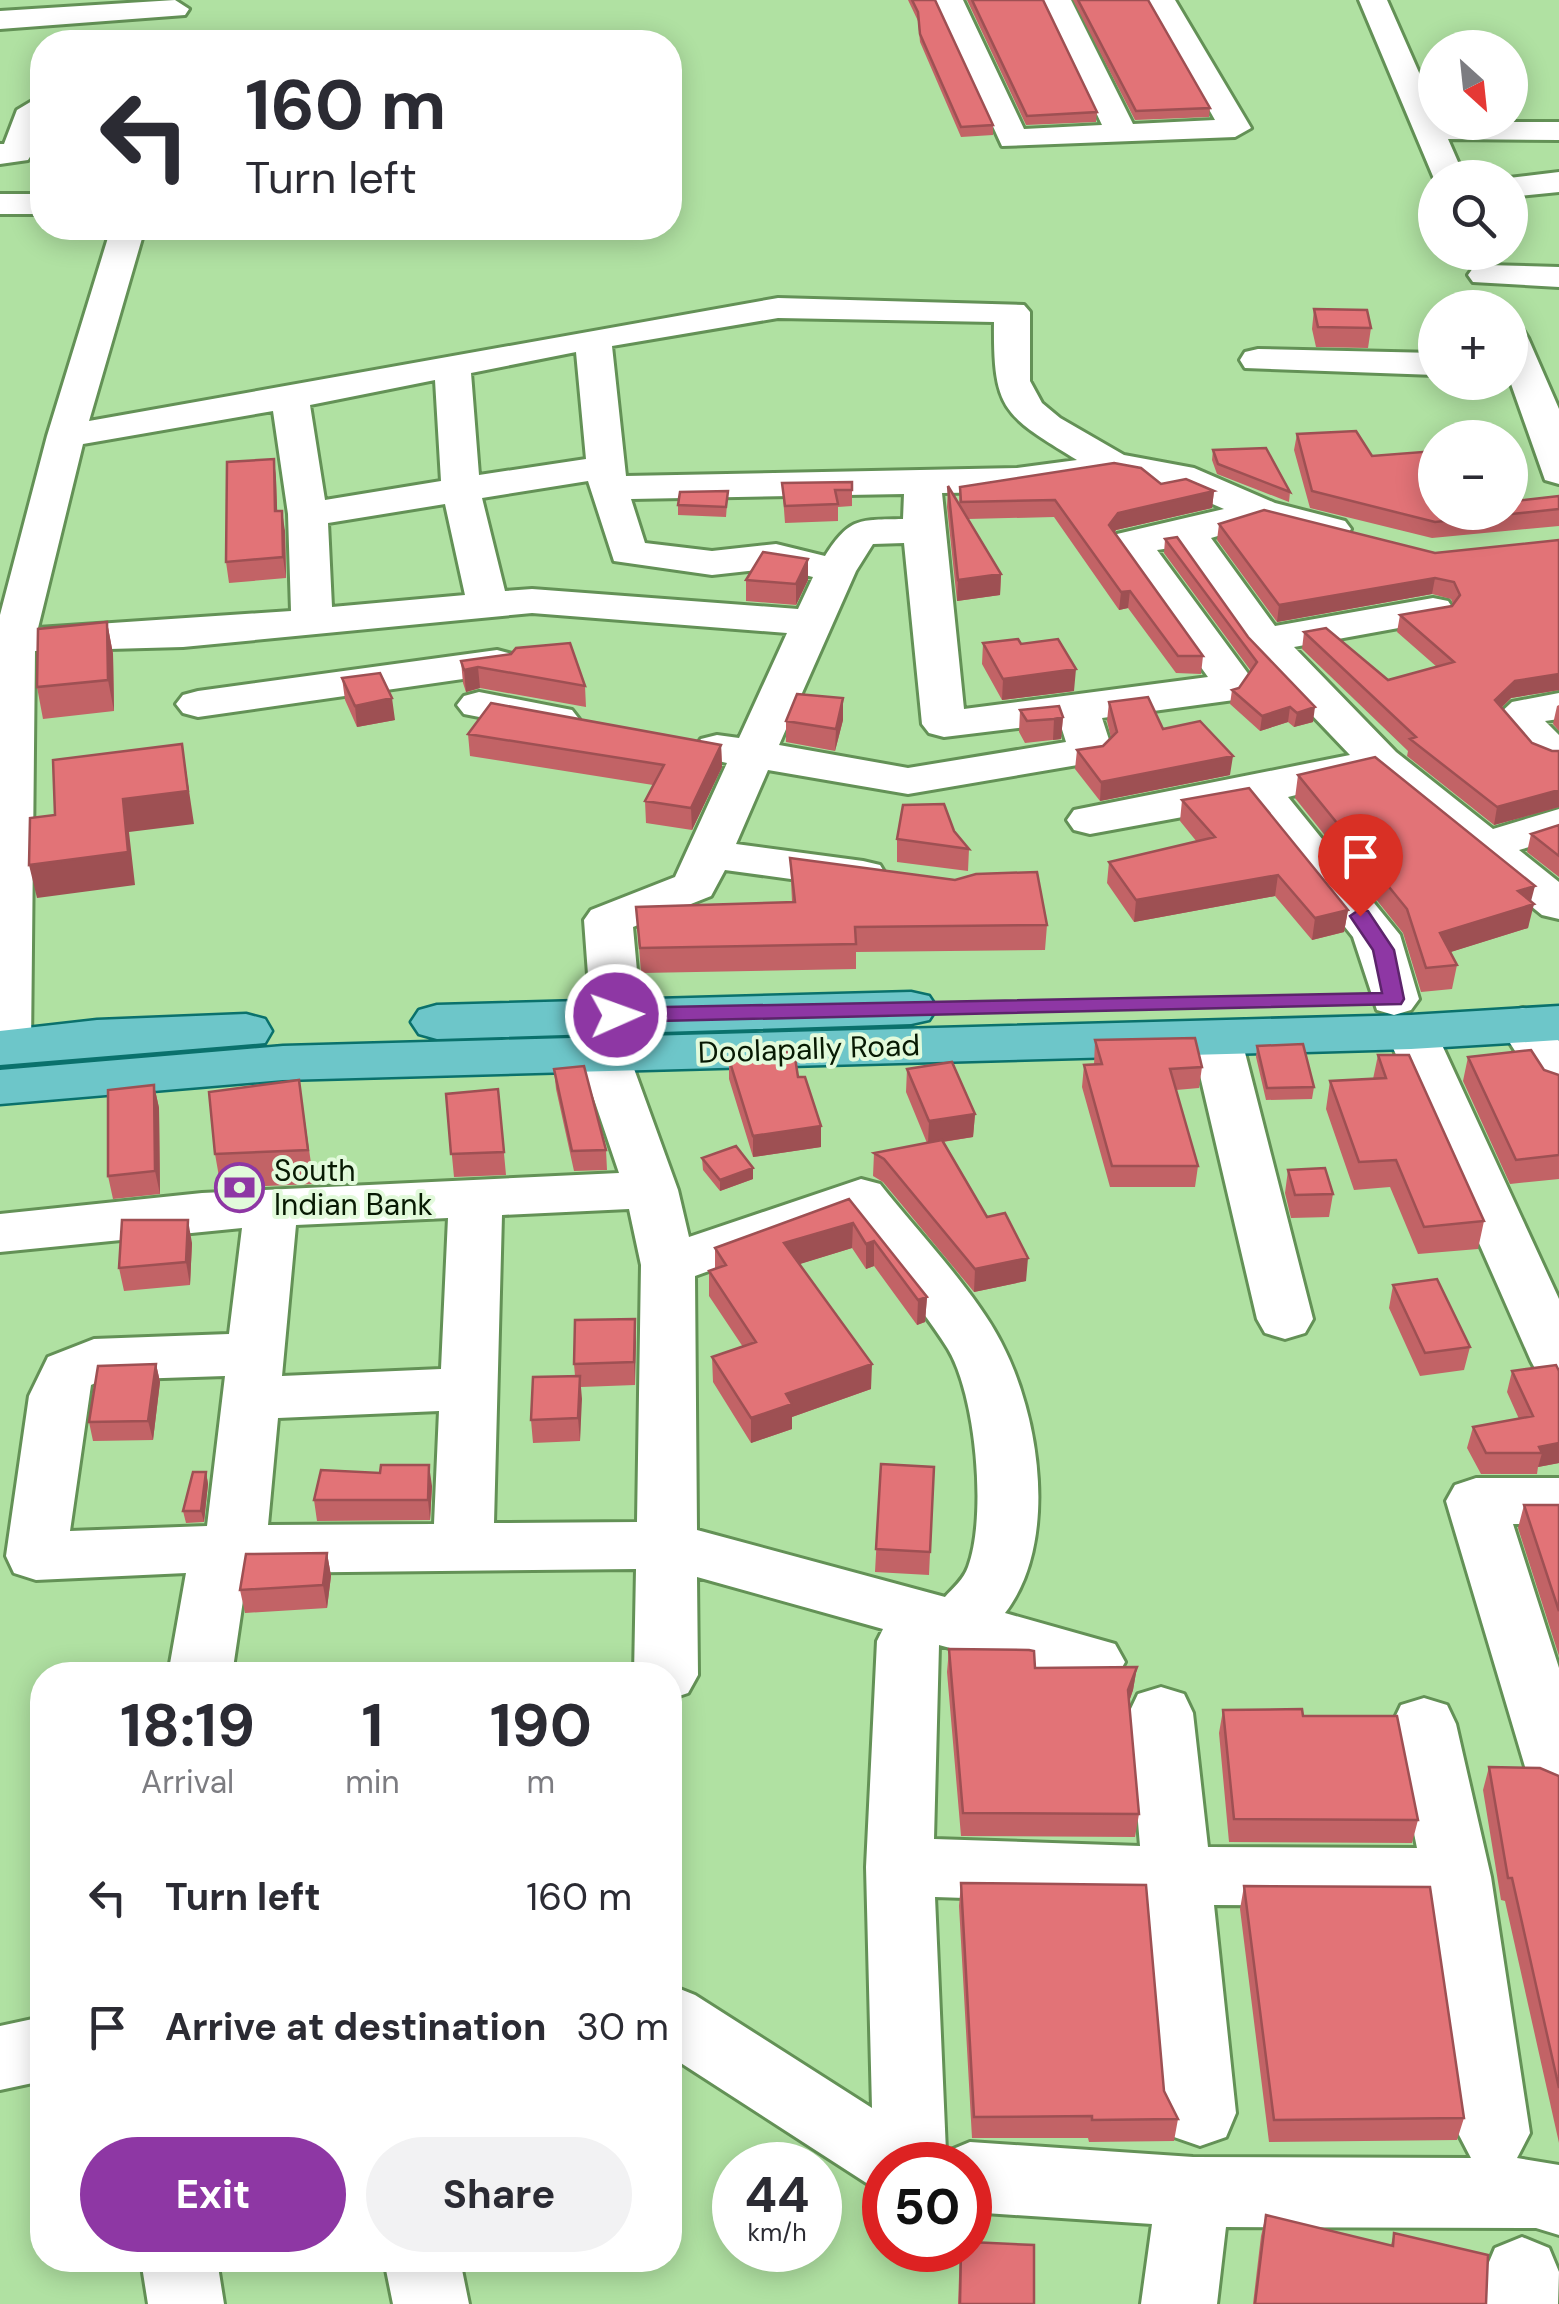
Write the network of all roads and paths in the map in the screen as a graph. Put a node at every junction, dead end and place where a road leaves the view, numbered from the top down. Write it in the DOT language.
graph roads {
  1 [pos="949,0"];
  2 [pos="1056,0"];
  3 [pos="1161,0"];
  4 [pos="1373,0"];
  5 [pos="177,5"];
  6 [pos="117,6"];
  7 [pos="4,13"];
  8 [pos="174,30"];
  9 [pos="0,110"];
  10 [pos="30,110"];
  11 [pos="30,121"];
  12 [pos="1528,129"];
  13 [pos="1559,131"];
  14 [pos="1122,134"];
  15 [pos="8,154"];
  16 [pos="1441,160"];
  17 [pos="1528,178"];
  18 [pos="1559,182"];
  19 [pos="0,192"];
  20 [pos="0,204"];
  21 [pos="30,204"];
  22 [pos="124,240"];
  23 [pos="772,276"];
  24 [pos="872,276"];
  25 [pos="1559,277"];
  26 [pos="1487,278"];
  27 [pos="593,338"];
  28 [pos="1258,360"];
  29 [pos="1418,364"];
  30 [pos="452,367"];
  31 [pos="1528,374"];
  32 [pos="290,398"];
  33 [pos="66,436"];
  34 [pos="1113,465"];
  35 [pos="1559,472"];
  36 [pos="608,478"];
  37 [pos="923,481"];
  38 [pos="748,484"];
  39 [pos="461,491"];
  40 [pos="1261,511"];
  41 [pos="308,514"];
  42 [pos="923,530"];
  43 [pos="1187,533"];
  44 [pos="1375,540"];
  45 [pos="712,563"];
  46 [pos="836,571"];
  47 [pos="488,604"];
  48 [pos="1433,610"];
  49 [pos="312,620"];
  50 [pos="812,623"];
  51 [pos="183,634"];
  52 [pos="1264,640"];
  53 [pos="14,641"];
  54 [pos="497,663"];
  55 [pos="479,704"];
  56 [pos="1559,706"];
  57 [pos="1076,707"];
  58 [pos="596,726"];
  59 [pos="674,740"];
  60 [pos="1552,753"];
  61 [pos="752,755"];
  62 [pos="1380,761"];
  63 [pos="1258,790"];
  64 [pos="1090,820"];
  65 [pos="1559,823"];
  66 [pos="1488,845"];
  67 [pos="710,854"];
  68 [pos="898,880"];
  69 [pos="1559,905"];
  70 [pos="1403,1016"];
  71 [pos="1529,1024"];
  72 [pos="610,1035"];
  73 [pos="1216,1038"];
  74 [pos="2,1060"];
  75 [pos="1559,1080"];
  76 [pos="652,1190"];
  77 [pos="476,1197"];
  78 [pos="271,1206"];
  79 [pos="0,1233"];
  80 [pos="668,1265"];
  81 [pos="1285,1319"];
  82 [pos="1559,1361"];
  83 [pos="254,1376"];
  84 [pos="469,1389"];
  85 [pos="1559,1501"];
  86 [pos="665,1546"];
  87 [pos="464,1547"];
  88 [pos="228,1550"];
  89 [pos="933,1633"];
  90 [pos="203,1662"];
  91 [pos="666,1662"];
  92 [pos="1093,1662"];
  93 [pos="1161,1713"];
  94 [pos="1424,1724"];
  95 [pos="1559,1770"];
  96 [pos="900,1867"];
  97 [pos="1179,1876"];
  98 [pos="1457,1878"];
  99 [pos="682,2025"];
  100 [pos="30,2052"];
  101 [pos="0,2058"];
  102 [pos="1200,2112"];
  103 [pos="1494,2133"];
  104 [pos="863,2142"];
  105 [pos="909,2142"];
  106 [pos="992,2179"];
  107 [pos="1193,2192"];
  108 [pos="1559,2200"];
  109 [pos="181,2272"];
  110 [pos="424,2272"];
  111 [pos="186,2304"];
  112 [pos="431,2304"];
  113 [pos="1179,2304"];
  1 -- 14 [label="street"];
  2 -- 14 [label="street"];
  3 -- 14 [label="street"];
  4 -- 16 [label="street"];
  5 -- 6 [label="street"];
  5 -- 8 [label="street"];
  6 -- 7 [label="street"];
  9 -- 10 [label="street"];
  11 -- 15 [label="street"];
  12 -- 13 [label="street"];
  15 -- 19 [label="street"];
  17 -- 18 [label="street"];
  20 -- 21 [label="street"];
  22 -- 33 [label="street"];
  23 -- 24 [label="street"];
  25 -- 26 [label="street"];
  27 -- 30 [label="street"];
  27 -- 34 [label="street"];
  27 -- 36 [label="street"];
  28 -- 29 [label="street"];
  30 -- 32 [label="street"];
  30 -- 39 [label="street"];
  31 -- 35 [label="street"];
  32 -- 33 [label="street"];
  32 -- 41 [label="street"];
  33 -- 53 [label="street"];
  34 -- 37 [label="street"];
  34 -- 40 [label="street"];
  36 -- 38 [label="street"];
  36 -- 39 [label="street"];
  36 -- 45 [label="street"];
  37 -- 38 [label="street"];
  37 -- 42 [label="street"];
  38 -- 45 [label="street"];
  39 -- 41 [label="street"];
  39 -- 47 [label="street"];
  40 -- 43 [label="street"];
  40 -- 44 [label="street"];
  41 -- 49 [label="street"];
  42 -- 46 [label="street"];
  42 -- 57 [label="street"];
  43 -- 52 [label="street"];
  43 -- 57 [label="street"];
  45 -- 46 [label="street"];
  46 -- 50 [label="street"];
  47 -- 49 [label="street"];
  47 -- 50 [label="street"];
  48 -- 52 [label="street"];
  49 -- 51 [label="street"];
  50 -- 61 [label="street"];
  51 -- 53 [label="street"];
  51 -- 54 [label="street"];
  52 -- 62 [label="street"];
  53 -- 74 [label="street"];
  55 -- 58 [label="street"];
  56 -- 60 [label="street"];
  57 -- 61 [label="street"];
  59 -- 61 [label="street"];
  61 -- 67 [label="street"];
  62 -- 63 [label="street"];
  62 -- 66 [label="street"];
  63 -- 64 [label="street"];
  63 -- 70 [label="street"];
  65 -- 66 [label="street"];
  66 -- 69 [label="street"];
  67 -- 68 [label="street"];
  67 -- 72 [label="street"];
  70 -- 71 [label="main road, Doolapally Road"];
  70 -- 72 [label="main road"];
  70 -- 73 [label="main road, Doolapally Road"];
  70 -- 82 [label="street"];
  71 -- 75 [label="street"];
  72 -- 73 [label="main road, Doolapally Road"];
  72 -- 74 [label="main road, Doolapally Road"];
  72 -- 76 [label="street"];
  73 -- 81 [label="street"];
  76 -- 77 [label="street"];
  76 -- 80 [label="street"];
  77 -- 78 [label="street"];
  77 -- 84 [label="street"];
  78 -- 79 [label="street"];
  78 -- 83 [label="street"];
  80 -- 86 [label="street"];
  80 -- 89 [label="street"];
  83 -- 84 [label="street"];
  83 -- 88 [label="street"];
  83 -- 88 [label="street"];
  84 -- 87 [label="street"];
  85 -- 95 [label="street"];
  86 -- 87 [label="street"];
  86 -- 89 [label="street"];
  86 -- 91 [label="street"];
  87 -- 88 [label="street"];
  88 -- 90 [label="street"];
  89 -- 92 [label="street"];
  89 -- 96 [label="street"];
  93 -- 97 [label="street"];
  94 -- 98 [label="street"];
  96 -- 97 [label="street"];
  96 -- 105 [label="street"];
  97 -- 98 [label="street"];
  97 -- 102 [label="street"];
  98 -- 103 [label="street"];
  99 -- 104 [label="street"];
  100 -- 101 [label="street"];
  106 -- 107 [label="street"];
  107 -- 108 [label="street"];
  107 -- 113 [label="street"];
  109 -- 111 [label="street"];
  110 -- 112 [label="street"];
}
